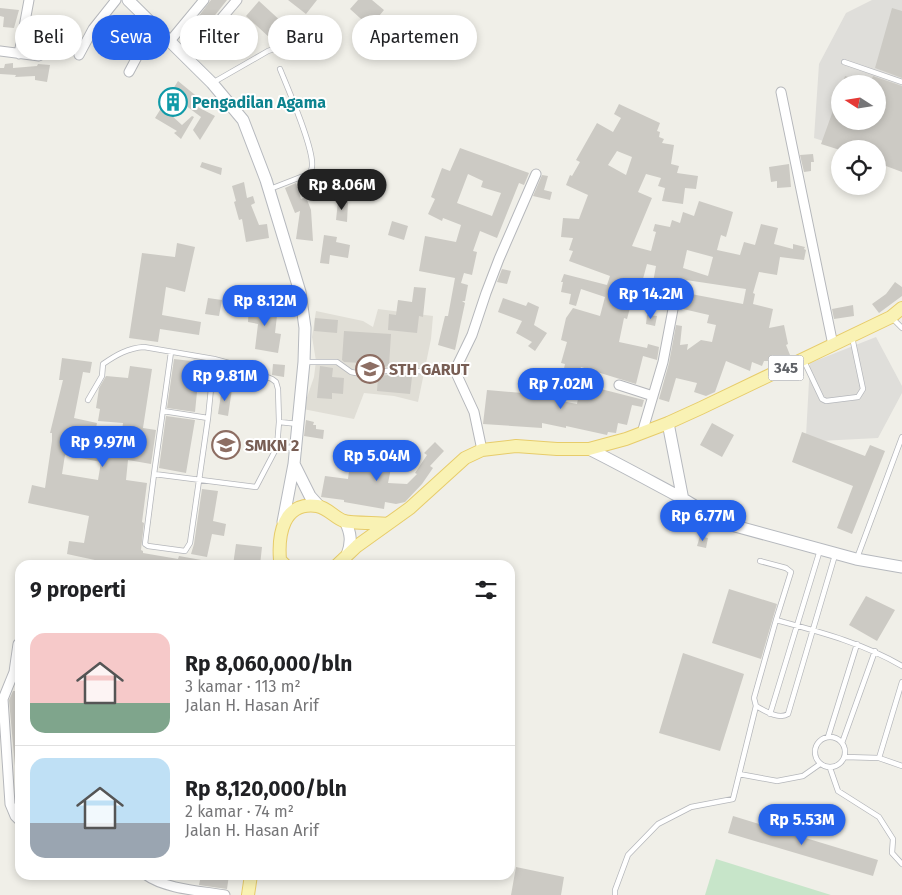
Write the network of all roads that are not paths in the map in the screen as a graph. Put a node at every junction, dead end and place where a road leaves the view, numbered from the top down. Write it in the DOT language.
graph roads {
  1 [pos="29,0"];
  2 [pos="116,0"];
  3 [pos="128,0"];
  4 [pos="204,0"];
  5 [pos="237,0"];
  6 [pos="26,15"];
  7 [pos="144,15"];
  8 [pos="224,15"];
  9 [pos="170,41"];
  10 [pos="82,49"];
  11 [pos="0,51"];
  12 [pos="180,51"];
  13 [pos="268,51"];
  14 [pos="15,53"];
  15 [pos="135,60"];
  16 [pos="189,60"];
  17 [pos="844,62"];
  18 [pos="280,69"];
  19 [pos="129,72"];
  20 [pos="902,82"];
  21 [pos="212,83"];
  22 [pos="781,92"];
  23 [pos="536,174"];
  24 [pos="268,189"];
  25 [pos="677,288"];
  26 [pos="902,308"];
  27 [pos="891,317"];
  28 [pos="902,328"];
  29 [pos="852,336"];
  30 [pos="833,345"];
  31 [pos="171,352"];
  32 [pos="214,359"];
  33 [pos="804,360"];
  34 [pos="304,362"];
  35 [pos="456,373"];
  36 [pos="619,385"];
  37 [pos="652,396"];
  38 [pos="88,400"];
  39 [pos="163,411"];
  40 [pos="208,418"];
  41 [pos="279,422"];
  42 [pos="668,423"];
  43 [pos="298,424"];
  44 [pos="642,433"];
  45 [pos="902,437"];
  46 [pos="277,447"];
  47 [pos="295,449"];
  48 [pos="589,449"];
  49 [pos="482,450"];
  50 [pos="294,464"];
  51 [pos="154,474"];
  52 [pos="199,481"];
  53 [pos="683,500"];
  54 [pos="319,506"];
  55 [pos="345,521"];
  56 [pos="284,522"];
  57 [pos="387,524"];
  58 [pos="820,550"];
  59 [pos="836,554"];
  60 [pos="348,555"];
  61 [pos="856,559"];
  62 [pos="282,560"];
  63 [pos="342,560"];
  64 [pos="760,560"];
  65 [pos="902,567"];
  66 [pos="776,620"];
  67 [pos="797,626"];
  68 [pos="812,629"];
  69 [pos="857,644"];
  70 [pos="875,652"];
  71 [pos="902,666"];
  72 [pos="15,677"];
  73 [pos="902,682"];
  74 [pos="756,706"];
  75 [pos="770,714"];
  76 [pos="828,737"];
  77 [pos="842,742"];
  78 [pos="845,758"];
  79 [pos="879,758"];
  80 [pos="820,764"];
  81 [pos="902,766"];
  82 [pos="830,768"];
  83 [pos="739,774"];
  84 [pos="15,816"];
  85 [pos="902,864"];
  86 [pos="162,880"];
  87 [pos="250,880"];
  88 [pos="225,895"];
  89 [pos="248,895"];
  90 [pos="616,895"];
  1 -- 6 [label="street"];
  2 -- 10 [label="street"];
  3 -- 7 [label="main road"];
  4 -- 9 [label="street"];
  5 -- 8 [label="street"];
  9 -- 12 [label="main road"];
  11 -- 14 [label="street"];
  13 -- 21 [label="lane"];
  15 -- 19 [label="street"];
  16 -- 21 [label="main road"];
  17 -- 20 [label="lane"];
  18 -- 24 [label="lane"];
  21 -- 24 [label="main road"];
  22 -- 30 [label="street"];
  23 -- 35 [label="street"];
  24 -- 34 [label="main road"];
  25 -- 37 [label="street"];
  26 -- 27 [label="main road, 345"];
  27 -- 28 [label="lane"];
  27 -- 29 [label="main road, 345"];
  29 -- 30 [label="main road, 345"];
  29 -- 33 [label="lane"];
  30 -- 33 [label="main road, 345"];
  31 -- 32 [label="lane"];
  31 -- 38 [label="lane"];
  31 -- 39 [label="lane"];
  32 -- 40 [label="lane"];
  32 -- 41 [label="lane"];
  33 -- 42 [label="main road, 345"];
  34 -- 35 [label="lane"];
  34 -- 43 [label="main road"];
  35 -- 49 [label="street"];
  36 -- 37 [label="street"];
  37 -- 44 [label="street"];
  39 -- 40 [label="lane"];
  39 -- 51 [label="lane"];
  40 -- 52 [label="lane"];
  41 -- 43 [label="lane"];
  41 -- 46 [label="lane"];
  42 -- 44 [label="main road, 345"];
  42 -- 53 [label="main road"];
  43 -- 47 [label="main road"];
  44 -- 48 [label="main road, 345"];
  45 -- 61 [label="lane"];
  46 -- 47 [label="lane"];
  46 -- 52 [label="lane"];
  47 -- 50 [label="main road"];
  48 -- 49 [label="main road, 345"];
  48 -- 53 [label="main road"];
  49 -- 57 [label="main road, 345"];
  50 -- 54 [label="main road"];
  50 -- 56 [label="main road"];
  51 -- 52 [label="lane"];
  51 -- 52 [label="lane"];
  53 -- 58 [label="main road"];
  54 -- 55 [label="main road"];
  54 -- 56 [label="main road"];
  55 -- 57 [label="main road"];
  55 -- 60 [label="main road"];
  56 -- 62 [label="main road"];
  57 -- 60 [label="main road, 345"];
  58 -- 59 [label="main road"];
  58 -- 67 [label="lane"];
  59 -- 61 [label="main road"];
  59 -- 68 [label="lane"];
  60 -- 63 [label="main road, 345"];
  61 -- 65 [label="main road"];
  64 -- 66 [label="lane"];
  66 -- 67 [label="lane"];
  66 -- 74 [label="lane"];
  67 -- 68 [label="lane"];
  67 -- 75 [label="lane"];
  68 -- 69 [label="lane"];
  68 -- 75 [label="lane"];
  69 -- 70 [label="lane"];
  69 -- 76 [label="lane"];
  70 -- 71 [label="lane"];
  70 -- 77 [label="lane"];
  72 -- 84 [label="street"];
  73 -- 79 [label="lane"];
  74 -- 75 [label="lane"];
  74 -- 83 [label="lane"];
  76 -- 77 [label="lane"];
  76 -- 80 [label="lane"];
  77 -- 78 [label="lane"];
  78 -- 79 [label="lane"];
  78 -- 82 [label="lane"];
  79 -- 81 [label="lane"];
  80 -- 82 [label="lane"];
  80 -- 83 [label="lane"];
  82 -- 85 [label="lane"];
  83 -- 90 [label="lane"];
  86 -- 88 [label="street"];
  87 -- 89 [label="main road"];
}
